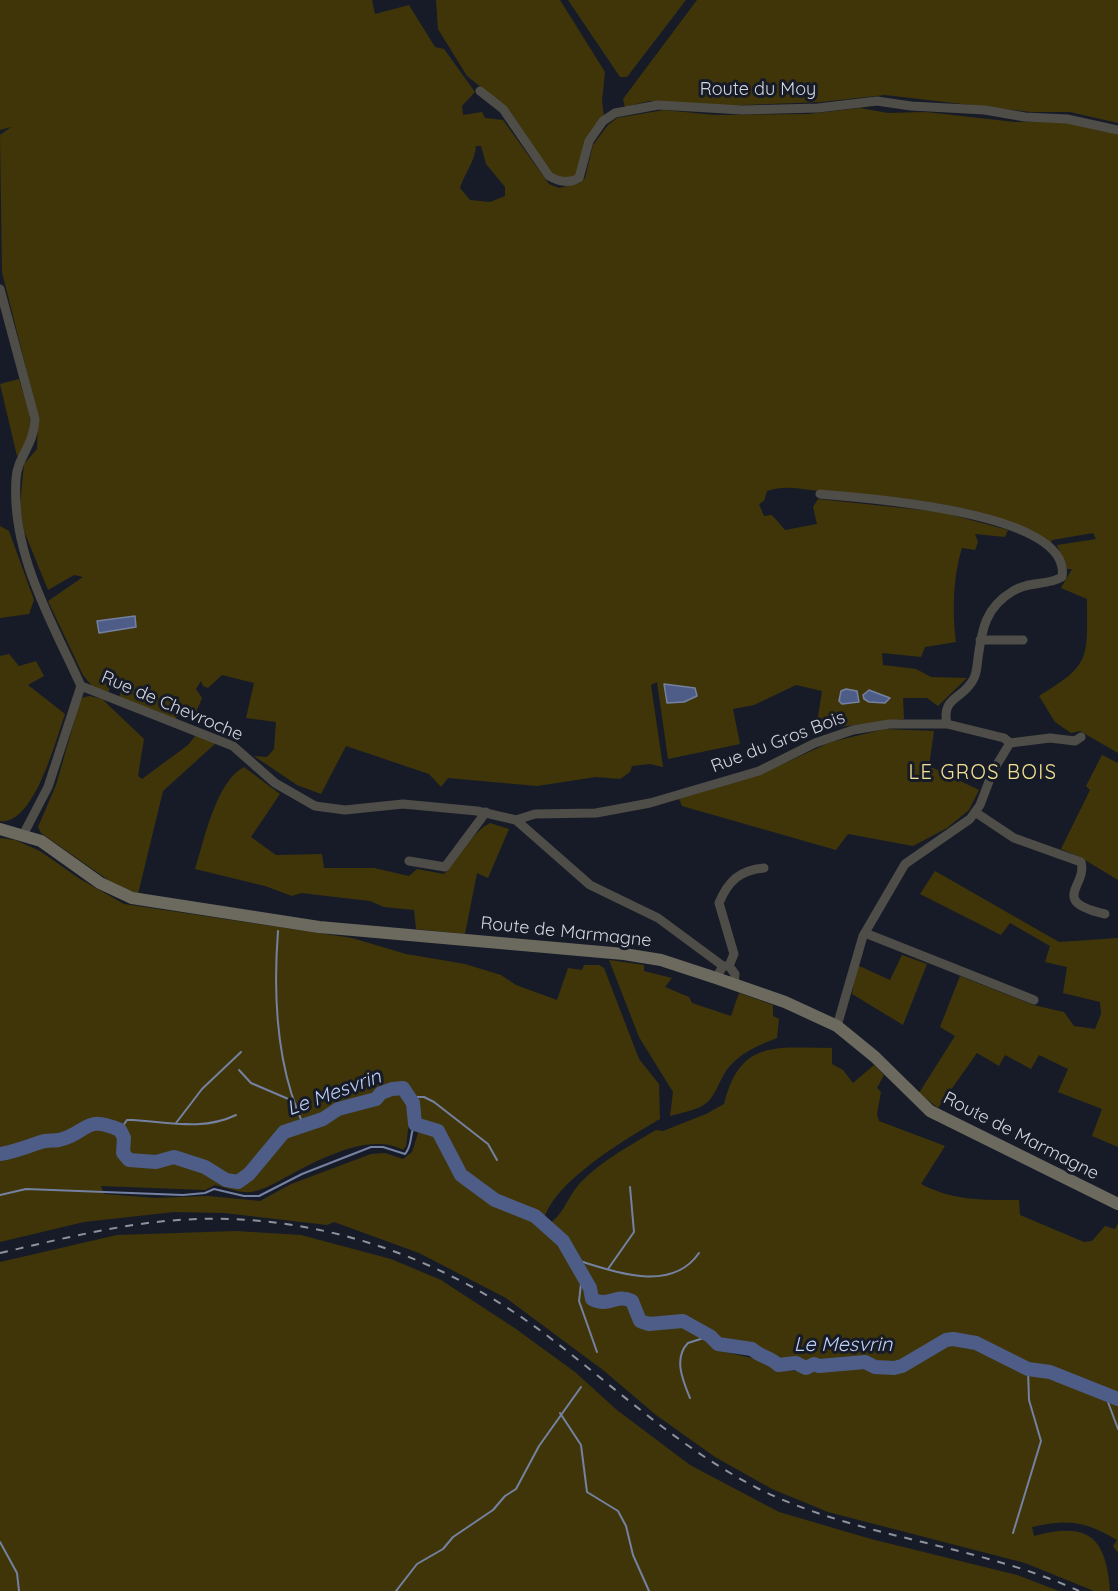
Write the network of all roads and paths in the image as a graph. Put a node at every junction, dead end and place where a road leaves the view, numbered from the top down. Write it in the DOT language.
graph roads {
  1 [pos="480,91"];
  2 [pos="1118,130"];
  3 [pos="0,289"];
  4 [pos="820,494"];
  5 [pos="980,640"];
  6 [pos="1023,640"];
  7 [pos="81,686"];
  8 [pos="947,707"];
  9 [pos="924,724"];
  10 [pos="947,724"];
  11 [pos="1081,737"];
  12 [pos="1010,743"];
  13 [pos="486,812"];
  14 [pos="975,812"];
  15 [pos="516,820"];
  16 [pos="0,829"];
  17 [pos="23,835"];
  18 [pos="409,861"];
  19 [pos="764,868"];
  20 [pos="1105,914"];
  21 [pos="865,933"];
  22 [pos="723,970"];
  23 [pos="1034,1000"];
  24 [pos="837,1026"];
  25 [pos="1118,1204"];
  1 -- 2 [label="street, Route du Moy"];
  3 -- 7 [label="street"];
  4 -- 5 [label="street"];
  5 -- 6 [label="street"];
  5 -- 8 [label="street"];
  7 -- 13 [label="street, Rue de Chevroche"];
  7 -- 17 [label="street"];
  8 -- 9 [label="street"];
  8 -- 10 [label="street"];
  9 -- 10 [label="street, Rue du Gros Bois"];
  9 -- 15 [label="street, Rue du Gros Bois"];
  10 -- 12 [label="street, Rue du Gros Bois"];
  11 -- 12 [label="street"];
  12 -- 14 [label="street"];
  13 -- 15 [label="street, Rue de Chevroche"];
  13 -- 18 [label="street"];
  14 -- 20 [label="street"];
  14 -- 21 [label="street"];
  15 -- 22 [label="street, Rue de Chevroche"];
  16 -- 17 [label="main road, Route de Marmagne"];
  17 -- 22 [label="main road, Route de Marmagne"];
  19 -- 22 [label="street"];
  21 -- 23 [label="street"];
  21 -- 24 [label="street"];
  22 -- 24 [label="main road, Route de Marmagne"];
  24 -- 25 [label="main road, Route de Marmagne"];
}
